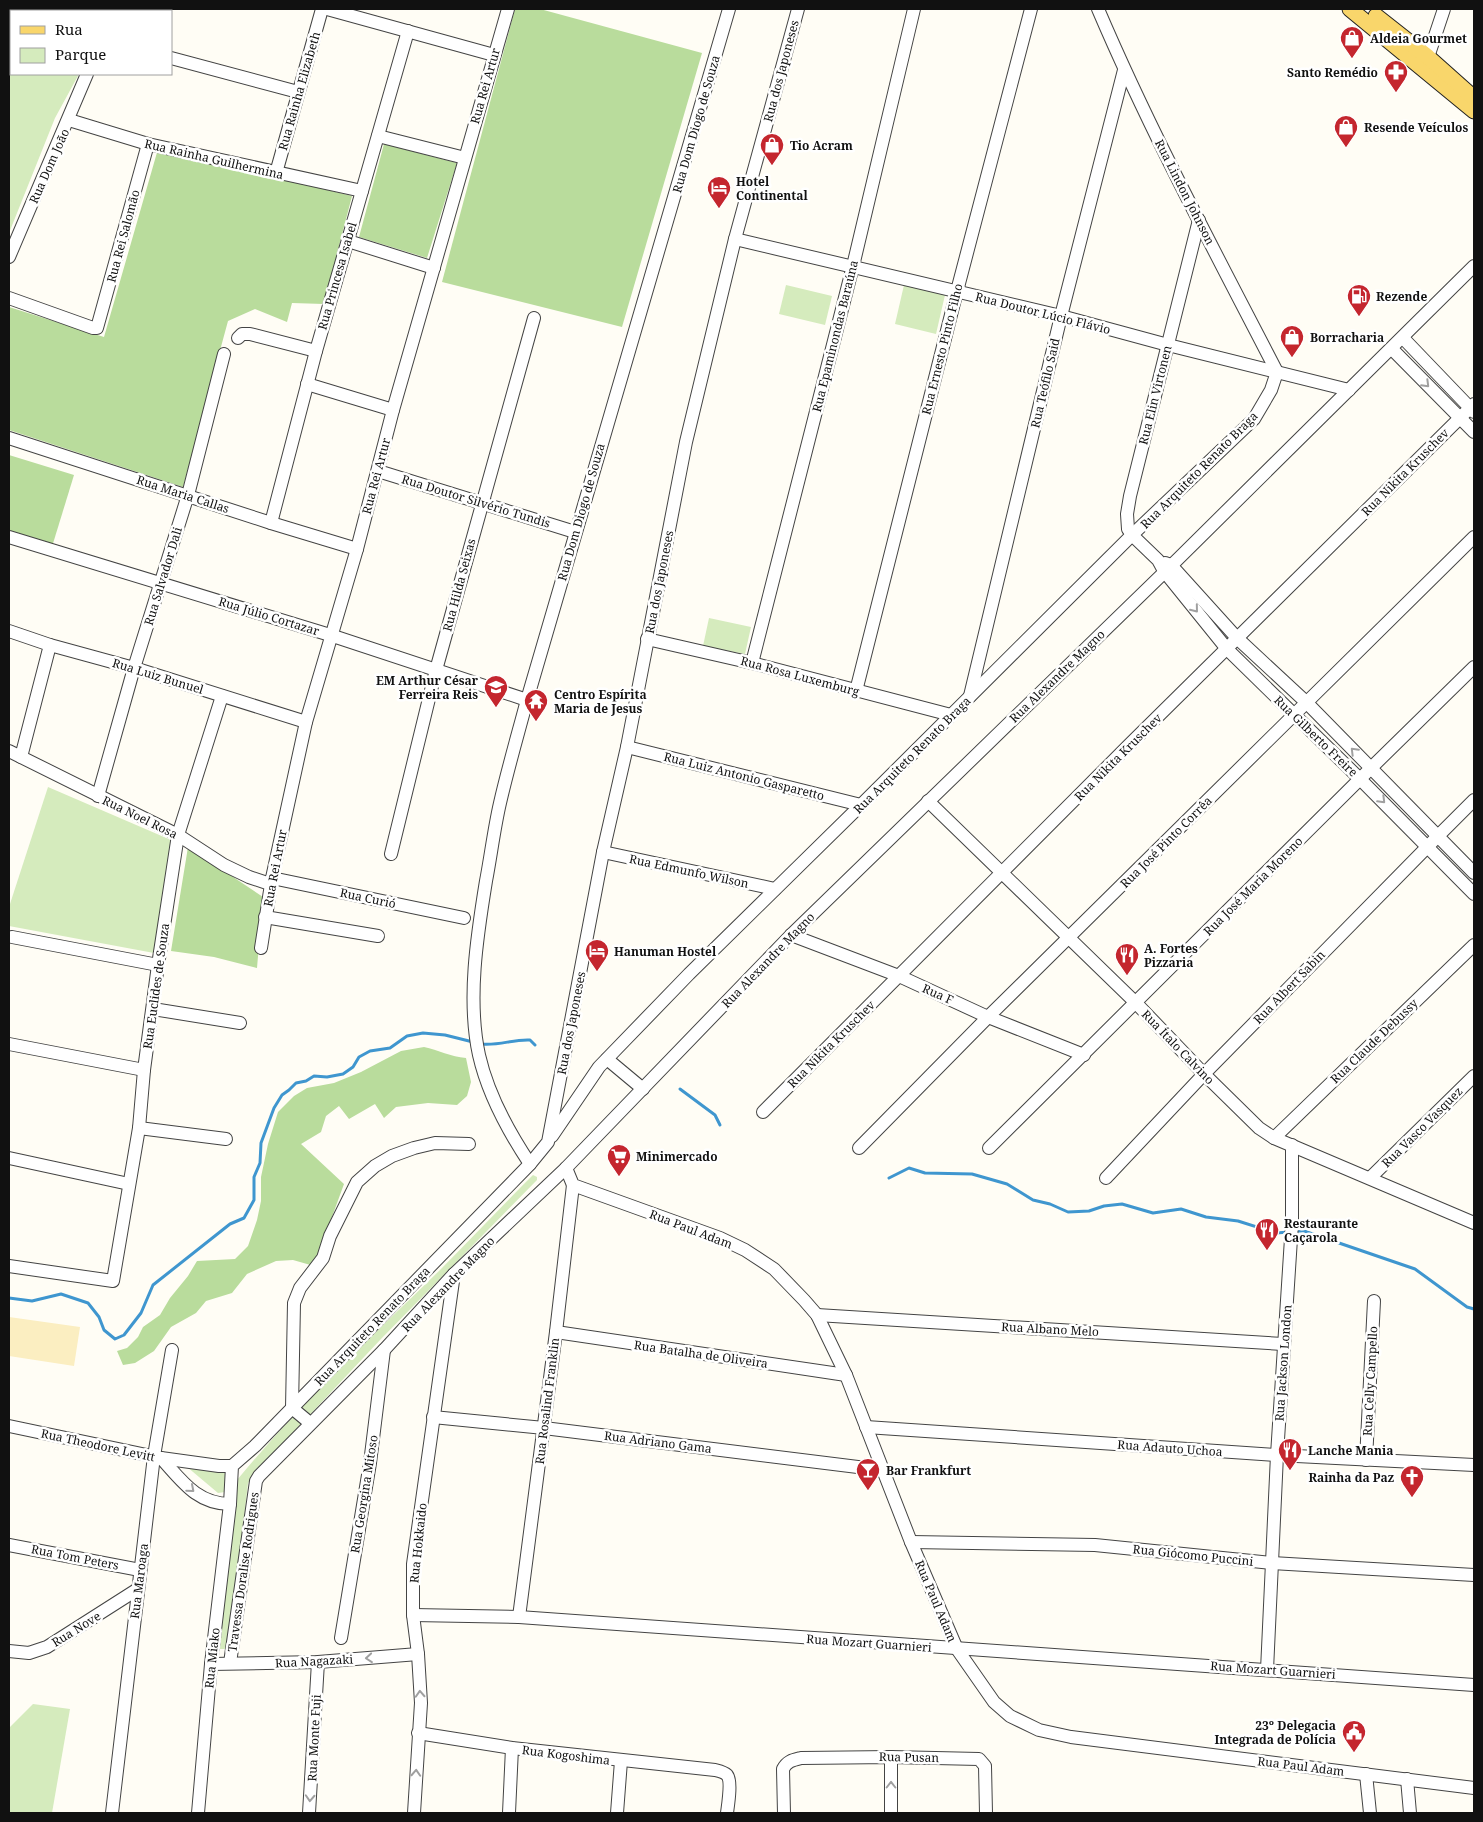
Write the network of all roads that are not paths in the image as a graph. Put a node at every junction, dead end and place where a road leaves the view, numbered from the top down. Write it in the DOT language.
graph roads {
  1 [pos="322,9"];
  2 [pos="328,9"];
  3 [pos="508,9"];
  4 [pos="729,9"];
  5 [pos="798,9"];
  6 [pos="914,9"];
  7 [pos="1031,9"];
  8 [pos="1098,9"];
  9 [pos="1350,9"];
  10 [pos="1367,9"];
  11 [pos="1444,9"];
  12 [pos="408,31"];
  13 [pos="494,54"];
  14 [pos="1428,57"];
  15 [pos="172,58"];
  16 [pos="1124,70"];
  17 [pos="87,75"];
  18 [pos="298,92"];
  19 [pos="1474,98"];
  20 [pos="1474,111"];
  21 [pos="69,120"];
  22 [pos="378,136"];
  23 [pos="148,144"];
  24 [pos="465,158"];
  25 [pos="276,173"];
  26 [pos="362,191"];
  27 [pos="1199,220"];
  28 [pos="735,239"];
  29 [pos="348,241"];
  30 [pos="9,257"];
  31 [pos="853,266"];
  32 [pos="1474,266"];
  33 [pos="434,268"];
  34 [pos="957,291"];
  35 [pos="9,298"];
  36 [pos="1061,316"];
  37 [pos="534,318"];
  38 [pos="238,338"];
  39 [pos="1403,338"];
  40 [pos="1168,345"];
  41 [pos="1392,349"];
  42 [pos="316,351"];
  43 [pos="224,354"];
  44 [pos="1277,372"];
  45 [pos="307,384"];
  46 [pos="1349,390"];
  47 [pos="1473,408"];
  48 [pos="393,410"];
  49 [pos="1460,418"];
  50 [pos="1474,432"];
  51 [pos="9,438"];
  52 [pos="378,471"];
  53 [pos="188,496"];
  54 [pos="482,502"];
  55 [pos="271,523"];
  56 [pos="575,532"];
  57 [pos="1132,535"];
  58 [pos="1474,537"];
  59 [pos="9,538"];
  60 [pos="357,549"];
  61 [pos="1165,565"];
  62 [pos="160,584"];
  63 [pos="9,631"];
  64 [pos="330,635"];
  65 [pos="1237,638"];
  66 [pos="648,639"];
  67 [pos="50,645"];
  68 [pos="1227,648"];
  69 [pos="752,663"];
  70 [pos="1474,667"];
  71 [pos="134,668"];
  72 [pos="436,670"];
  73 [pos="856,691"];
  74 [pos="222,696"];
  75 [pos="970,696"];
  76 [pos="527,700"];
  77 [pos="1307,704"];
  78 [pos="951,715"];
  79 [pos="1295,715"];
  80 [pos="306,722"];
  81 [pos="627,747"];
  82 [pos="9,751"];
  83 [pos="21,757"];
  84 [pos="1371,768"];
  85 [pos="1360,779"];
  86 [pos="98,796"];
  87 [pos="1474,800"];
  88 [pos="928,801"];
  89 [pos="861,805"];
  90 [pos="178,835"];
  91 [pos="1438,836"];
  92 [pos="1427,846"];
  93 [pos="603,852"];
  94 [pos="391,854"];
  95 [pos="1003,873"];
  96 [pos="1474,873"];
  97 [pos="271,881"];
  98 [pos="775,889"];
  99 [pos="1474,894"];
  100 [pos="265,917"];
  101 [pos="464,918"];
  102 [pos="791,935"];
  103 [pos="378,936"];
  104 [pos="12,938"];
  105 [pos="1069,938"];
  106 [pos="1474,945"];
  107 [pos="261,948"];
  108 [pos="158,965"];
  109 [pos="899,976"];
  110 [pos="1136,1003"];
  111 [pos="153,1009"];
  112 [pos="988,1017"];
  113 [pos="240,1023"];
  114 [pos="9,1044"];
  115 [pos="1084,1055"];
  116 [pos="607,1059"];
  117 [pos="144,1070"];
  118 [pos="1204,1074"];
  119 [pos="1474,1076"];
  120 [pos="643,1090"];
  121 [pos="763,1112"];
  122 [pos="139,1128"];
  123 [pos="1274,1138"];
  124 [pos="226,1139"];
  125 [pos="548,1142"];
  126 [pos="469,1144"];
  127 [pos="1292,1145"];
  128 [pos="859,1148"];
  129 [pos="989,1148"];
  130 [pos="9,1158"];
  131 [pos="534,1160"];
  132 [pos="566,1168"];
  133 [pos="1106,1178"];
  134 [pos="1370,1178"];
  135 [pos="129,1184"];
  136 [pos="573,1185"];
  137 [pos="1474,1209"];
  138 [pos="1469,1221"];
  139 [pos="9,1266"];
  140 [pos="454,1274"];
  141 [pos="1374,1301"];
  142 [pos="816,1315"];
  143 [pos="556,1332"];
  144 [pos="1283,1344"];
  145 [pos="172,1350"];
  146 [pos="384,1350"];
  147 [pos="846,1375"];
  148 [pos="292,1408"];
  149 [pos="433,1417"];
  150 [pos="310,1423"];
  151 [pos="9,1426"];
  152 [pos="866,1427"];
  153 [pos="544,1428"];
  154 [pos="1277,1455"];
  155 [pos="158,1457"];
  156 [pos="1366,1460"];
  157 [pos="1474,1465"];
  158 [pos="232,1466"];
  159 [pos="882,1470"];
  160 [pos="256,1481"];
  161 [pos="230,1504"];
  162 [pos="911,1542"];
  163 [pos="9,1544"];
  164 [pos="1272,1563"];
  165 [pos="140,1570"];
  166 [pos="1474,1575"];
  167 [pos="138,1589"];
  168 [pos="413,1615"];
  169 [pos="519,1617"];
  170 [pos="340,1638"];
  171 [pos="957,1649"];
  172 [pos="9,1651"];
  173 [pos="418,1654"];
  174 [pos="318,1662"];
  175 [pos="230,1663"];
  176 [pos="211,1664"];
  177 [pos="1268,1670"];
  178 [pos="1474,1685"];
  179 [pos="418,1733"];
  180 [pos="512,1748"];
  181 [pos="891,1757"];
  182 [pos="621,1761"];
  183 [pos="1366,1774"];
  184 [pos="1407,1780"];
  185 [pos="1474,1788"];
  186 [pos="112,1813"];
  187 [pos="198,1813"];
  188 [pos="309,1813"];
  189 [pos="414,1813"];
  190 [pos="509,1813"];
  191 [pos="617,1813"];
  192 [pos="727,1813"];
  193 [pos="784,1813"];
  194 [pos="891,1813"];
  195 [pos="986,1813"];
  196 [pos="1370,1813"];
  197 [pos="1410,1813"];
  1 -- 18 [label="street, Rua Rainha Elizabeth"];
  2 -- 12 [label="street"];
  3 -- 13 [label="street, Rua Rei Artur"];
  4 -- 56 [label="street, Rua Dom Diogo de Souza"];
  5 -- 28 [label="street, Rua dos Japoneses"];
  6 -- 31 [label="street, Rua Epaminondas Baraúna"];
  7 -- 34 [label="street, Rua Ernesto Pinto Filho"];
  8 -- 16 [label="street, Rua Lindon Johnson"];
  9 -- 20 [label="main road"];
  10 -- 14 [label="main road"];
  11 -- 14 [label="street"];
  12 -- 13 [label="street"];
  12 -- 22 [label="street, Rua Princesa Isabel"];
  13 -- 24 [label="street, Rua Rei Artur"];
  14 -- 19 [label="main road"];
  15 -- 18 [label="street"];
  16 -- 27 [label="street, Rua Lindon Johnson"];
  16 -- 36 [label="street, Rua Teófilo Said"];
  17 -- 21 [label="street, Rua Dom João"];
  18 -- 25 [label="street, Rua Rainha Elizabeth"];
  21 -- 23 [label="street, Rua Rainha Guilhermina"];
  21 -- 30 [label="street, Rua Dom João"];
  22 -- 24 [label="street"];
  22 -- 26 [label="street, Rua Princesa Isabel"];
  23 -- 25 [label="street, Rua Rainha Guilhermina"];
  23 -- 35 [label="street, Rua Rei Salomão"];
  24 -- 33 [label="street, Rua Rei Artur"];
  25 -- 26 [label="street, Rua Rainha Guilhermina"];
  26 -- 29 [label="street, Rua Princesa Isabel"];
  27 -- 40 [label="street, Rua Elin Virtonen"];
  27 -- 44 [label="street, Rua Lindon Johnson"];
  28 -- 31 [label="street, Rua Doutor Lúcio Flávio"];
  28 -- 66 [label="street, Rua dos Japoneses"];
  29 -- 33 [label="street"];
  29 -- 42 [label="street, Rua Princesa Isabel"];
  31 -- 34 [label="street, Rua Doutor Lúcio Flávio"];
  31 -- 69 [label="street, Rua Epaminondas Baraúna"];
  32 -- 39 [label="street, Rua Alexandre Magno"];
  33 -- 48 [label="street, Rua Rei Artur"];
  34 -- 36 [label="street, Rua Doutor Lúcio Flávio"];
  34 -- 73 [label="street, Rua Ernesto Pinto Filho"];
  36 -- 40 [label="street, Rua Doutor Lúcio Flávio"];
  36 -- 75 [label="street, Rua Teófilo Said"];
  37 -- 54 [label="street, Rua Hilda Seixas"];
  38 -- 42 [label="street"];
  39 -- 41 [label="street, Rua Alexandre Magno"];
  39 -- 47 [label="street"];
  40 -- 44 [label="street, Rua Doutor Lúcio Flávio"];
  40 -- 57 [label="street, Rua Elin Virtonen"];
  41 -- 46 [label="street, Rua Alexandre Magno"];
  41 -- 49 [label="street, one-way"];
  42 -- 45 [label="street, Rua Princesa Isabel"];
  43 -- 53 [label="street, Rua Salvador Dali"];
  44 -- 46 [label="street, Rua Doutor Lúcio Flávio"];
  44 -- 57 [label="street, Rua Arquiteto Renato Braga"];
  45 -- 48 [label="street"];
  45 -- 55 [label="street, Rua Princesa Isabel"];
  46 -- 61 [label="street, Rua Alexandre Magno"];
  47 -- 49 [label="street, Rua Nikita Kruschev"];
  48 -- 52 [label="street, Rua Rei Artur"];
  49 -- 50 [label="street"];
  49 -- 65 [label="street, Rua Nikita Kruschev"];
  51 -- 53 [label="street, Rua Maria Callas"];
  52 -- 54 [label="street, Rua Doutor Silvério Tundis"];
  52 -- 60 [label="street, Rua Rei Artur"];
  53 -- 55 [label="street, Rua Maria Callas"];
  53 -- 62 [label="street, Rua Salvador Dali"];
  54 -- 56 [label="street, Rua Doutor Silvério Tundis"];
  54 -- 72 [label="street, Rua Hilda Seixas"];
  55 -- 60 [label="street, Rua Maria Callas"];
  56 -- 76 [label="street, Rua Dom Diogo de Souza"];
  57 -- 61 [label="street"];
  57 -- 75 [label="street, Rua Arquiteto Renato Braga"];
  58 -- 77 [label="street, Rua José Pinto Corrêa"];
  59 -- 62 [label="street, Rua Júlio Cortazar"];
  60 -- 64 [label="street, Rua Rei Artur"];
  61 -- 65 [label="street, Rua Gilberto Freire"];
  61 -- 68 [label="street, Rua Gilberto Freire, one-way"];
  61 -- 88 [label="street, Rua Alexandre Magno"];
  62 -- 64 [label="street, Rua Júlio Cortazar"];
  62 -- 71 [label="street, Rua Salvador Dali"];
  63 -- 67 [label="street, Rua Luiz Bunuel"];
  64 -- 72 [label="street, Rua Júlio Cortazar"];
  64 -- 80 [label="street, Rua Rei Artur"];
  65 -- 68 [label="street, Rua Nikita Kruschev"];
  65 -- 77 [label="street, Rua Gilberto Freire"];
  66 -- 69 [label="street, Rua Rosa Luxemburg"];
  66 -- 81 [label="street, Rua dos Japoneses"];
  67 -- 71 [label="street, Rua Luiz Bunuel"];
  67 -- 83 [label="street"];
  68 -- 79 [label="street, Rua Gilberto Freire"];
  68 -- 95 [label="street, Rua Nikita Kruschev"];
  69 -- 73 [label="street, Rua Rosa Luxemburg"];
  70 -- 84 [label="street, Rua José Maria Moreno"];
  71 -- 74 [label="street, Rua Luiz Bunuel"];
  71 -- 86 [label="street, Rua Salvador Dali"];
  72 -- 76 [label="street, Rua Júlio Cortazar"];
  72 -- 94 [label="street, Rua Hilda Seixas"];
  73 -- 78 [label="street, Rua Rosa Luxemburg"];
  74 -- 80 [label="street, Rua Luiz Bunuel"];
  74 -- 90 [label="street, Rua Euclides de Souza"];
  75 -- 78 [label="street, Rua Arquiteto Renato Braga"];
  76 -- 131 [label="street, Rua Dom Diogo de Souza"];
  77 -- 79 [label="street, Rua José Pinto Corrêa"];
  84 -- 77 [label="street, Rua Gilberto Freire, one-way"];
  78 -- 89 [label="street, Rua Arquiteto Renato Braga"];
  79 -- 85 [label="street, Rua Gilberto Freire"];
  79 -- 105 [label="street, Rua José Pinto Corrêa"];
  80 -- 97 [label="street, Rua Rei Artur"];
  81 -- 89 [label="street, Rua Luiz Antonio Gasparetto"];
  81 -- 93 [label="street, Rua dos Japoneses"];
  82 -- 83 [label="street, Rua Noel Rosa"];
  83 -- 86 [label="street, Rua Noel Rosa"];
  84 -- 85 [label="street, Rua José Maria Moreno"];
  84 -- 91 [label="street, Rua Gilberto Freire"];
  85 -- 92 [label="street, Rua Gilberto Freire, one-way"];
  85 -- 110 [label="street, Rua José Maria Moreno"];
  86 -- 90 [label="street, Rua Noel Rosa"];
  87 -- 91 [label="street, Rua Albert Sabin"];
  88 -- 95 [label="street, Rua Ítalo Calvino"];
  88 -- 102 [label="street, Rua Alexandre Magno"];
  89 -- 98 [label="street, Rua Arquiteto Renato Braga"];
  90 -- 97 [label="street, Rua Noel Rosa"];
  90 -- 108 [label="street, Rua Euclides de Souza"];
  91 -- 92 [label="street, Rua Albert Sabin"];
  91 -- 96 [label="street, Rua Gilberto Freire"];
  92 -- 99 [label="street, Rua Gilberto Freire"];
  92 -- 118 [label="street, Rua Albert Sabin"];
  93 -- 98 [label="street, Rua Edmunfo Wilson"];
  93 -- 125 [label="street, Rua dos Japoneses"];
  95 -- 105 [label="street, Rua Ítalo Calvino"];
  95 -- 109 [label="street, Rua Nikita Kruschev"];
  97 -- 100 [label="street, Rua Rei Artur"];
  97 -- 101 [label="street, Rua Curió"];
  98 -- 116 [label="street, Rua Arquiteto Renato Braga"];
  100 -- 103 [label="street"];
  100 -- 107 [label="street, Rua Rei Artur"];
  102 -- 109 [label="street, Rua F"];
  102 -- 120 [label="street, Rua Alexandre Magno"];
  104 -- 108 [label="street"];
  105 -- 110 [label="street, Rua Ítalo Calvino"];
  105 -- 112 [label="street, Rua José Pinto Corrêa"];
  106 -- 123 [label="street, Rua Claude Debussy"];
  108 -- 111 [label="street, Rua Euclides de Souza"];
  109 -- 112 [label="street, Rua F"];
  109 -- 121 [label="street, Rua Nikita Kruschev"];
  110 -- 115 [label="street, Rua José Maria Moreno"];
  110 -- 118 [label="street, Rua Ítalo Calvino"];
  111 -- 113 [label="street"];
  111 -- 117 [label="street, Rua Euclides de Souza"];
  112 -- 115 [label="street, Rua F"];
  112 -- 128 [label="street, Rua José Pinto Corrêa"];
  114 -- 117 [label="street"];
  115 -- 129 [label="street, Rua José Maria Moreno"];
  116 -- 120 [label="street"];
  116 -- 125 [label="street, Rua Arquiteto Renato Braga"];
  117 -- 122 [label="street, Rua Euclides de Souza"];
  118 -- 123 [label="street, Rua Ítalo Calvino"];
  118 -- 133 [label="street, Rua Albert Sabin"];
  119 -- 134 [label="street, Rua Vasco Vasquez"];
  120 -- 132 [label="street, Rua Alexandre Magno"];
  122 -- 124 [label="street"];
  122 -- 135 [label="street, Rua Euclides de Souza"];
  123 -- 127 [label="street, Rua Ítalo Calvino"];
  125 -- 131 [label="street, Rua dos Japoneses"];
  126 -- 148 [label="street"];
  127 -- 134 [label="street, Rua Ítalo Calvino"];
  127 -- 144 [label="street, Rua Jackson London"];
  130 -- 135 [label="street"];
  131 -- 148 [label="street, Rua Arquiteto Renato Braga"];
  132 -- 136 [label="street"];
  132 -- 140 [label="street, Rua Alexandre Magno"];
  134 -- 138 [label="street, Rua Ítalo Calvino"];
  135 -- 139 [label="street, Rua Euclides de Souza"];
  136 -- 142 [label="street, Rua Paul Adam"];
  136 -- 143 [label="street, Rua Rosalind Franklin"];
  137 -- 138 [label="street"];
  140 -- 146 [label="street, Rua Alexandre Magno"];
  140 -- 149 [label="street, Rua Hokkaido"];
  141 -- 156 [label="street, Rua Celly Campello"];
  142 -- 144 [label="street, Rua Albano Melo"];
  142 -- 147 [label="street, Rua Paul Adam"];
  143 -- 147 [label="street, Rua Batalha de Oliveira"];
  143 -- 153 [label="street, Rua Rosalind Franklin"];
  144 -- 154 [label="street, Rua Jackson London"];
  145 -- 155 [label="street, Rua Maroaga"];
  146 -- 150 [label="street, Rua Alexandre Magno"];
  146 -- 170 [label="street, Rua Georgina Mitoso"];
  147 -- 152 [label="street, Rua Paul Adam"];
  148 -- 150 [label="street"];
  148 -- 158 [label="street, Rua Arquiteto Renato Braga"];
  149 -- 153 [label="street, Rua Adriano Gama"];
  149 -- 168 [label="street, Rua Hokkaido"];
  150 -- 160 [label="street, Rua Alexandre Magno"];
  151 -- 155 [label="street, Rua Theodore Levitt"];
  152 -- 154 [label="street, Rua Adauto Uchoa"];
  152 -- 159 [label="street, Rua Paul Adam"];
  153 -- 159 [label="street, Rua Adriano Gama"];
  153 -- 169 [label="street, Rua Rosalind Franklin"];
  154 -- 156 [label="street, Rua Adauto Uchoa"];
  154 -- 164 [label="street, Rua Jackson London"];
  155 -- 158 [label="street"];
  155 -- 161 [label="street, Rua Theodore Levitt, one-way"];
  155 -- 165 [label="street, Rua Maroaga"];
  156 -- 157 [label="street, Rua Adauto Uchoa"];
  158 -- 161 [label="street"];
  159 -- 162 [label="street, Rua Paul Adam"];
  160 -- 175 [label="street, Travessa Doralise Rodrigues"];
  161 -- 176 [label="street, Rua Miako"];
  162 -- 164 [label="street, Rua Giócomo Puccini"];
  162 -- 171 [label="street, Rua Paul Adam"];
  163 -- 165 [label="street, Rua Tom Peters"];
  164 -- 166 [label="street, Rua Giócomo Puccini"];
  164 -- 177 [label="street, Rua Jackson London"];
  165 -- 167 [label="street, Rua Maroaga"];
  167 -- 172 [label="street, Rua Nove"];
  167 -- 186 [label="street, Rua Maroaga"];
  168 -- 169 [label="street, Rua Mozart Guarnieri"];
  168 -- 173 [label="street, Rua Hokkaido"];
  169 -- 171 [label="street, Rua Mozart Guarnieri"];
  171 -- 177 [label="street, Rua Mozart Guarnieri"];
  171 -- 183 [label="street, Rua Paul Adam"];
  173 -- 174 [label="street, Rua Nagazaki, one-way"];
  179 -- 173 [label="street, Rua Hokkaido, one-way"];
  174 -- 175 [label="street, Rua Nagazaki"];
  174 -- 188 [label="street, Rua Monte Fuji, one-way"];
  175 -- 176 [label="street, Rua Nagazaki"];
  176 -- 187 [label="street, Rua Miako"];
  177 -- 178 [label="street, Rua Mozart Guarnieri"];
  179 -- 180 [label="street, Rua Kogoshima"];
  189 -- 179 [label="street, Rua Hokkaido, one-way"];
  180 -- 182 [label="street, Rua Kogoshima"];
  180 -- 190 [label="street"];
  181 -- 193 [label="street, Rua Pusan"];
  194 -- 181 [label="street, one-way"];
  181 -- 195 [label="street, Rua Pusan"];
  182 -- 191 [label="street"];
  182 -- 192 [label="street, Rua Kogoshima"];
  183 -- 184 [label="street, Rua Paul Adam"];
  183 -- 196 [label="street"];
  184 -- 185 [label="street, Rua Paul Adam"];
  184 -- 197 [label="street"];
}
